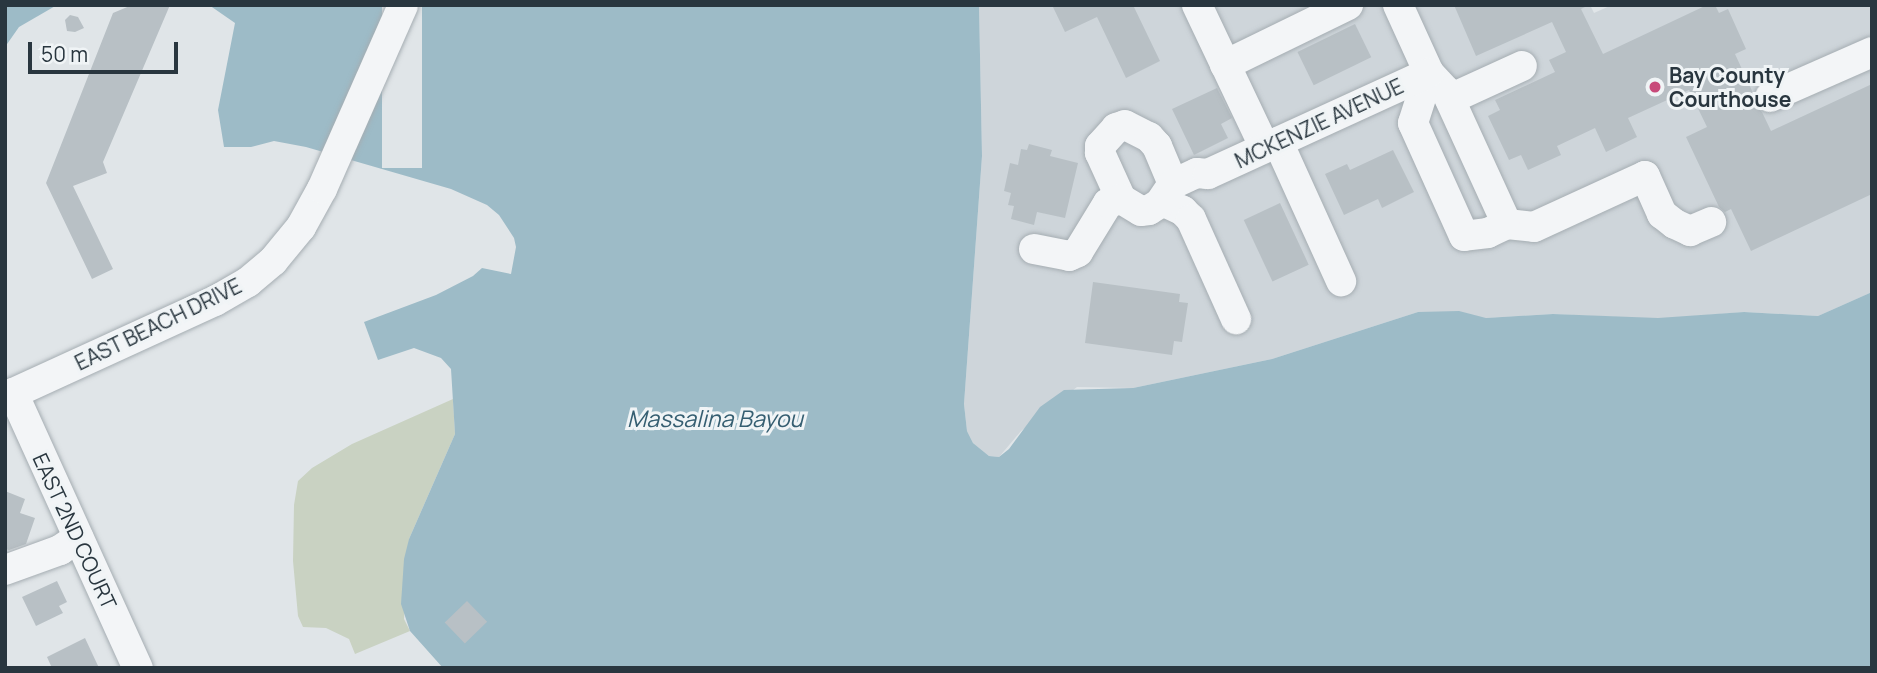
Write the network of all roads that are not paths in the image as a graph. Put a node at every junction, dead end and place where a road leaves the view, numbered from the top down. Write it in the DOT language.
graph roads {
  1 [pos="403,5"];
  2 [pos="1197,5"];
  3 [pos="1348,5"];
  4 [pos="1398,5"];
  5 [pos="1872,52"];
  6 [pos="1225,65"];
  7 [pos="1522,66"];
  8 [pos="1429,72"];
  9 [pos="1770,97"];
  10 [pos="1450,99"];
  11 [pos="1271,145"];
  12 [pos="1168,192"];
  13 [pos="1121,199"];
  14 [pos="1711,222"];
  15 [pos="1507,224"];
  16 [pos="1034,249"];
  17 [pos="1341,281"];
  18 [pos="1236,319"];
  19 [pos="9,395"];
  20 [pos="78,538"];
  21 [pos="5,570"];
  22 [pos="138,668"];
  1 -- 19 [label="street, EAST BEACH DRIVE"];
  2 -- 6 [label="street"];
  3 -- 6 [label="street"];
  4 -- 8 [label="street"];
  5 -- 9 [label="street"];
  6 -- 11 [label="street"];
  7 -- 10 [label="street"];
  8 -- 10 [label="street"];
  8 -- 11 [label="street, MCKENZIE AVENUE"];
  8 -- 15 [label="street"];
  10 -- 15 [label="street"];
  11 -- 12 [label="street, MCKENZIE AVENUE"];
  11 -- 17 [label="street"];
  12 -- 13 [label="street"];
  12 -- 13 [label="street"];
  12 -- 18 [label="street"];
  13 -- 16 [label="street"];
  14 -- 15 [label="street"];
  19 -- 20 [label="street, EAST 2ND COURT"];
  20 -- 21 [label="street"];
  20 -- 22 [label="street, EAST 2ND COURT"];
}
